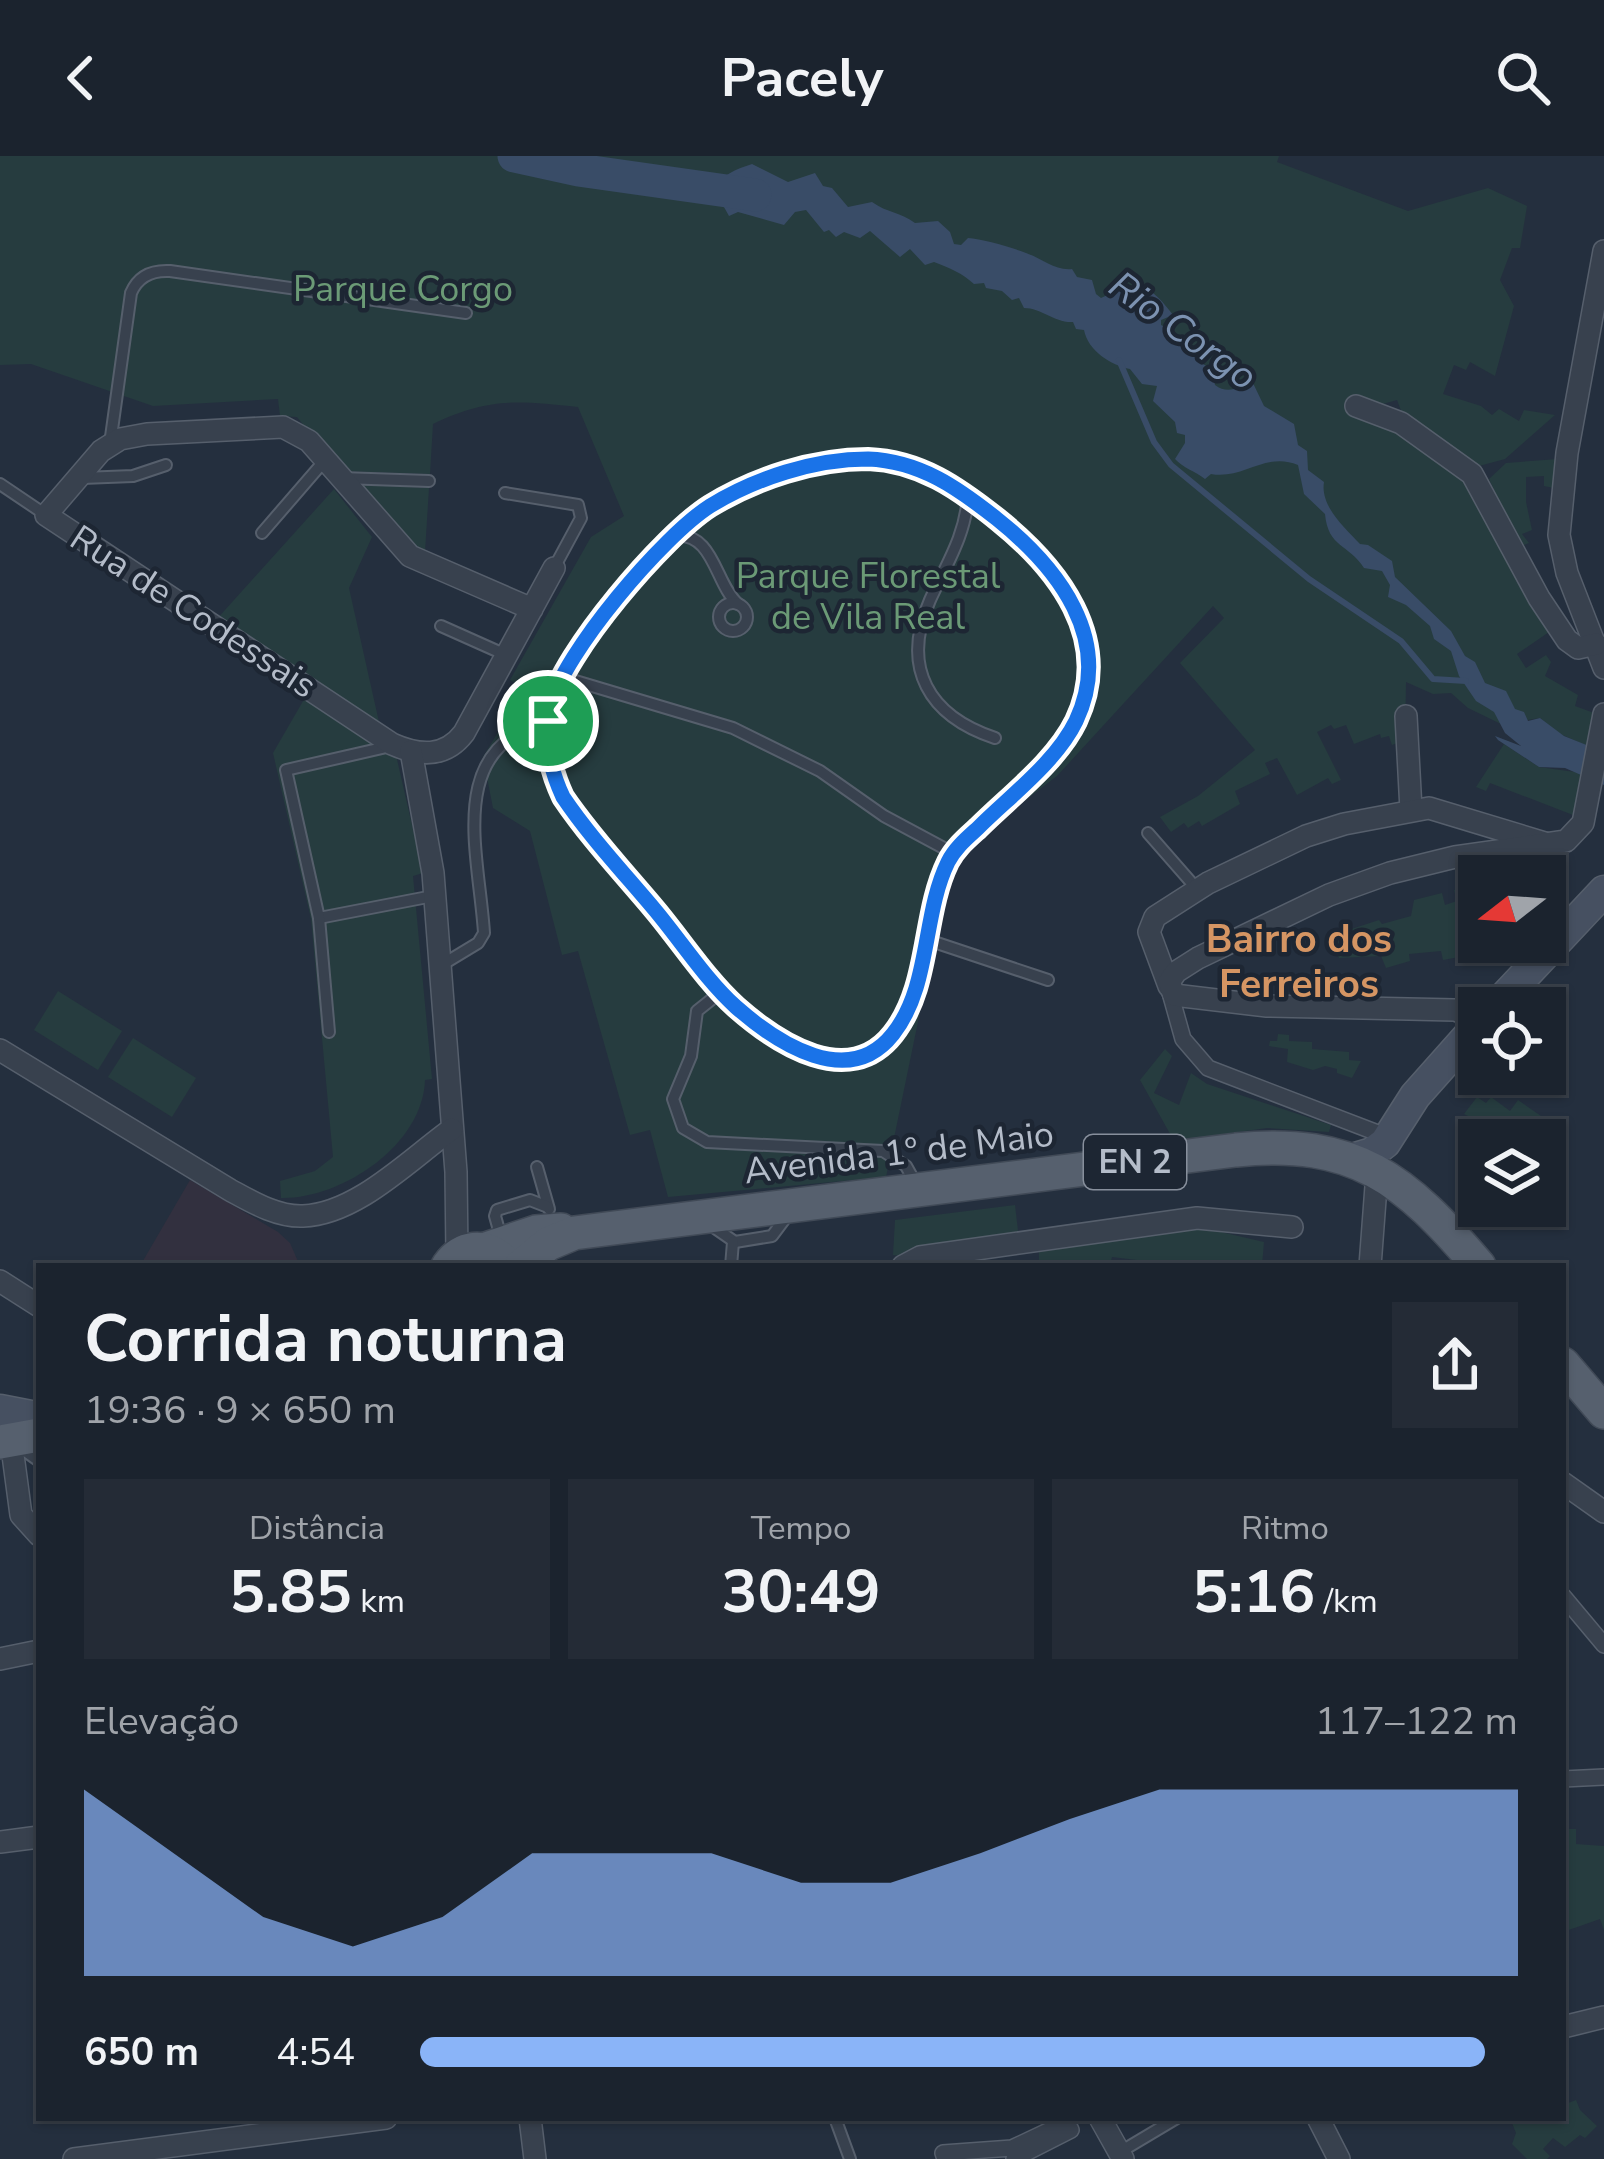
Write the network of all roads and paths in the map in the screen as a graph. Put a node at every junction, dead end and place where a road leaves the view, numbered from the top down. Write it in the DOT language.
graph roads {
  1 [pos="1604,251"];
  2 [pos="466,313"];
  3 [pos="1594,362"];
  4 [pos="1356,406"];
  5 [pos="110,444"];
  6 [pos="326,459"];
  7 [pos="166,465"];
  8 [pos="79,478"];
  9 [pos="341,478"];
  10 [pos="429,481"];
  11 [pos="0,484"];
  12 [pos="505,493"];
  13 [pos="968,495"];
  14 [pos="46,515"];
  15 [pos="262,533"];
  16 [pos="671,537"];
  17 [pos="554,568"];
  18 [pos="731,605"];
  19 [pos="532,609"];
  20 [pos="441,626"];
  21 [pos="1601,653"];
  22 [pos="506,655"];
  23 [pos="562,677"];
  24 [pos="1604,714"];
  25 [pos="1406,716"];
  26 [pos="548,721"];
  27 [pos="995,738"];
  28 [pos="402,748"];
  29 [pos="1411,809"];
  30 [pos="1148,833"];
  31 [pos="1550,846"];
  32 [pos="953,853"];
  33 [pos="1197,889"];
  34 [pos="1604,891"];
  35 [pos="435,896"];
  36 [pos="319,918"];
  37 [pos="928,940"];
  38 [pos="440,966"];
  39 [pos="1048,980"];
  40 [pos="1512,987"];
  41 [pos="1169,988"];
  42 [pos="722,991"];
  43 [pos="1458,1012"];
  44 [pos="329,1032"];
  45 [pos="1458,1046"];
  46 [pos="0,1050"];
  47 [pos="452,1129"];
  48 [pos="1375,1153"];
  49 [pos="537,1167"];
  50 [pos="918,1190"];
  51 [pos="794,1206"];
  52 [pos="702,1218"];
  53 [pos="1292,1227"];
  54 [pos="733,1242"];
  55 [pos="503,1250"];
  56 [pos="731,1263"];
  57 [pos="908,1263"];
  58 [pos="1370,1263"];
  59 [pos="1476,1263"];
  60 [pos="1492,1263"];
  61 [pos="0,1281"];
  62 [pos="36,1304"];
  63 [pos="1566,1368"];
  64 [pos="1604,1412"];
  65 [pos="18,1426"];
  66 [pos="36,1456"];
  67 [pos="1566,1485"];
  68 [pos="1604,1511"];
  69 [pos="36,1532"];
  70 [pos="1566,1600"];
  71 [pos="1604,1645"];
  72 [pos="36,1652"];
  73 [pos="0,1659"];
  74 [pos="1604,1778"];
  75 [pos="1566,1779"];
  76 [pos="36,1837"];
  77 [pos="0,1842"];
  78 [pos="1604,2017"];
  79 [pos="1566,2025"];
  80 [pos="363,2121"];
  81 [pos="530,2121"];
  82 [pos="836,2121"];
  83 [pos="1106,2121"];
  84 [pos="1173,2121"];
  85 [pos="1320,2121"];
  86 [pos="1122,2155"];
  87 [pos="74,2159"];
  88 [pos="535,2159"];
  89 [pos="850,2159"];
  90 [pos="945,2159"];
  91 [pos="1013,2159"];
  92 [pos="1339,2159"];
  1 -- 3 [label="street"];
  2 -- 5 [label="lane"];
  3 -- 21 [label="street"];
  4 -- 21 [label="street"];
  5 -- 6 [label="street"];
  5 -- 8 [label="street, Rua de Codessais"];
  6 -- 9 [label="street"];
  6 -- 15 [label="lane"];
  7 -- 8 [label="lane"];
  8 -- 14 [label="street, Rua de Codessais"];
  9 -- 10 [label="lane"];
  9 -- 19 [label="street"];
  11 -- 14 [label="lane"];
  12 -- 17 [label="lane"];
  13 -- 16 [label="lane"];
  13 -- 27 [label="lane"];
  13 -- 32 [label="lane"];
  14 -- 28 [label="street, Rua de Codessais"];
  16 -- 18 [label="lane"];
  16 -- 23 [label="lane"];
  17 -- 19 [label="street"];
  19 -- 22 [label="street"];
  20 -- 22 [label="lane"];
  22 -- 28 [label="street"];
  23 -- 26 [label="lane"];
  23 -- 32 [label="lane"];
  24 -- 31 [label="street"];
  25 -- 29 [label="street"];
  26 -- 38 [label="lane"];
  26 -- 42 [label="lane"];
  28 -- 35 [label="street"];
  28 -- 36 [label="lane"];
  29 -- 31 [label="street"];
  29 -- 33 [label="street"];
  30 -- 33 [label="lane"];
  31 -- 41 [label="street"];
  32 -- 37 [label="lane"];
  33 -- 41 [label="street"];
  34 -- 40 [label="main road"];
  35 -- 36 [label="lane"];
  35 -- 38 [label="street"];
  36 -- 44 [label="lane"];
  37 -- 39 [label="lane"];
  37 -- 42 [label="lane"];
  38 -- 47 [label="street"];
  41 -- 43 [label="street"];
  41 -- 48 [label="street"];
  42 -- 50 [label="lane"];
  45 -- 48 [label="main road"];
  46 -- 47 [label="street"];
  47 -- 55 [label="street"];
  48 -- 50 [label="main road, Avenida 1º de Maio / EN 2"];
  48 -- 58 [label="street"];
  48 -- 59 [label="main road, Avenida 1º de Maio / EN 2"];
  48 -- 60 [label="main road"];
  49 -- 55 [label="lane"];
  50 -- 51 [label="main road, Avenida 1º de Maio / EN 2"];
  51 -- 52 [label="main road, Avenida 1º de Maio / EN 2"];
  51 -- 54 [label="lane"];
  52 -- 54 [label="lane"];
  52 -- 55 [label="main road, Avenida 1º de Maio / EN 2"];
  53 -- 57 [label="street"];
  54 -- 56 [label="lane"];
  61 -- 62 [label="street"];
  63 -- 64 [label="main road"];
  65 -- 66 [label="lane"];
  65 -- 69 [label="street"];
  67 -- 68 [label="street"];
  70 -- 71 [label="street"];
  72 -- 73 [label="street"];
  74 -- 75 [label="street"];
  76 -- 77 [label="street"];
  78 -- 79 [label="street"];
  80 -- 87 [label="street"];
  81 -- 88 [label="street"];
  82 -- 89 [label="lane"];
  83 -- 86 [label="street"];
  84 -- 86 [label="lane"];
  85 -- 92 [label="street"];
  90 -- 91 [label="street"];
}
